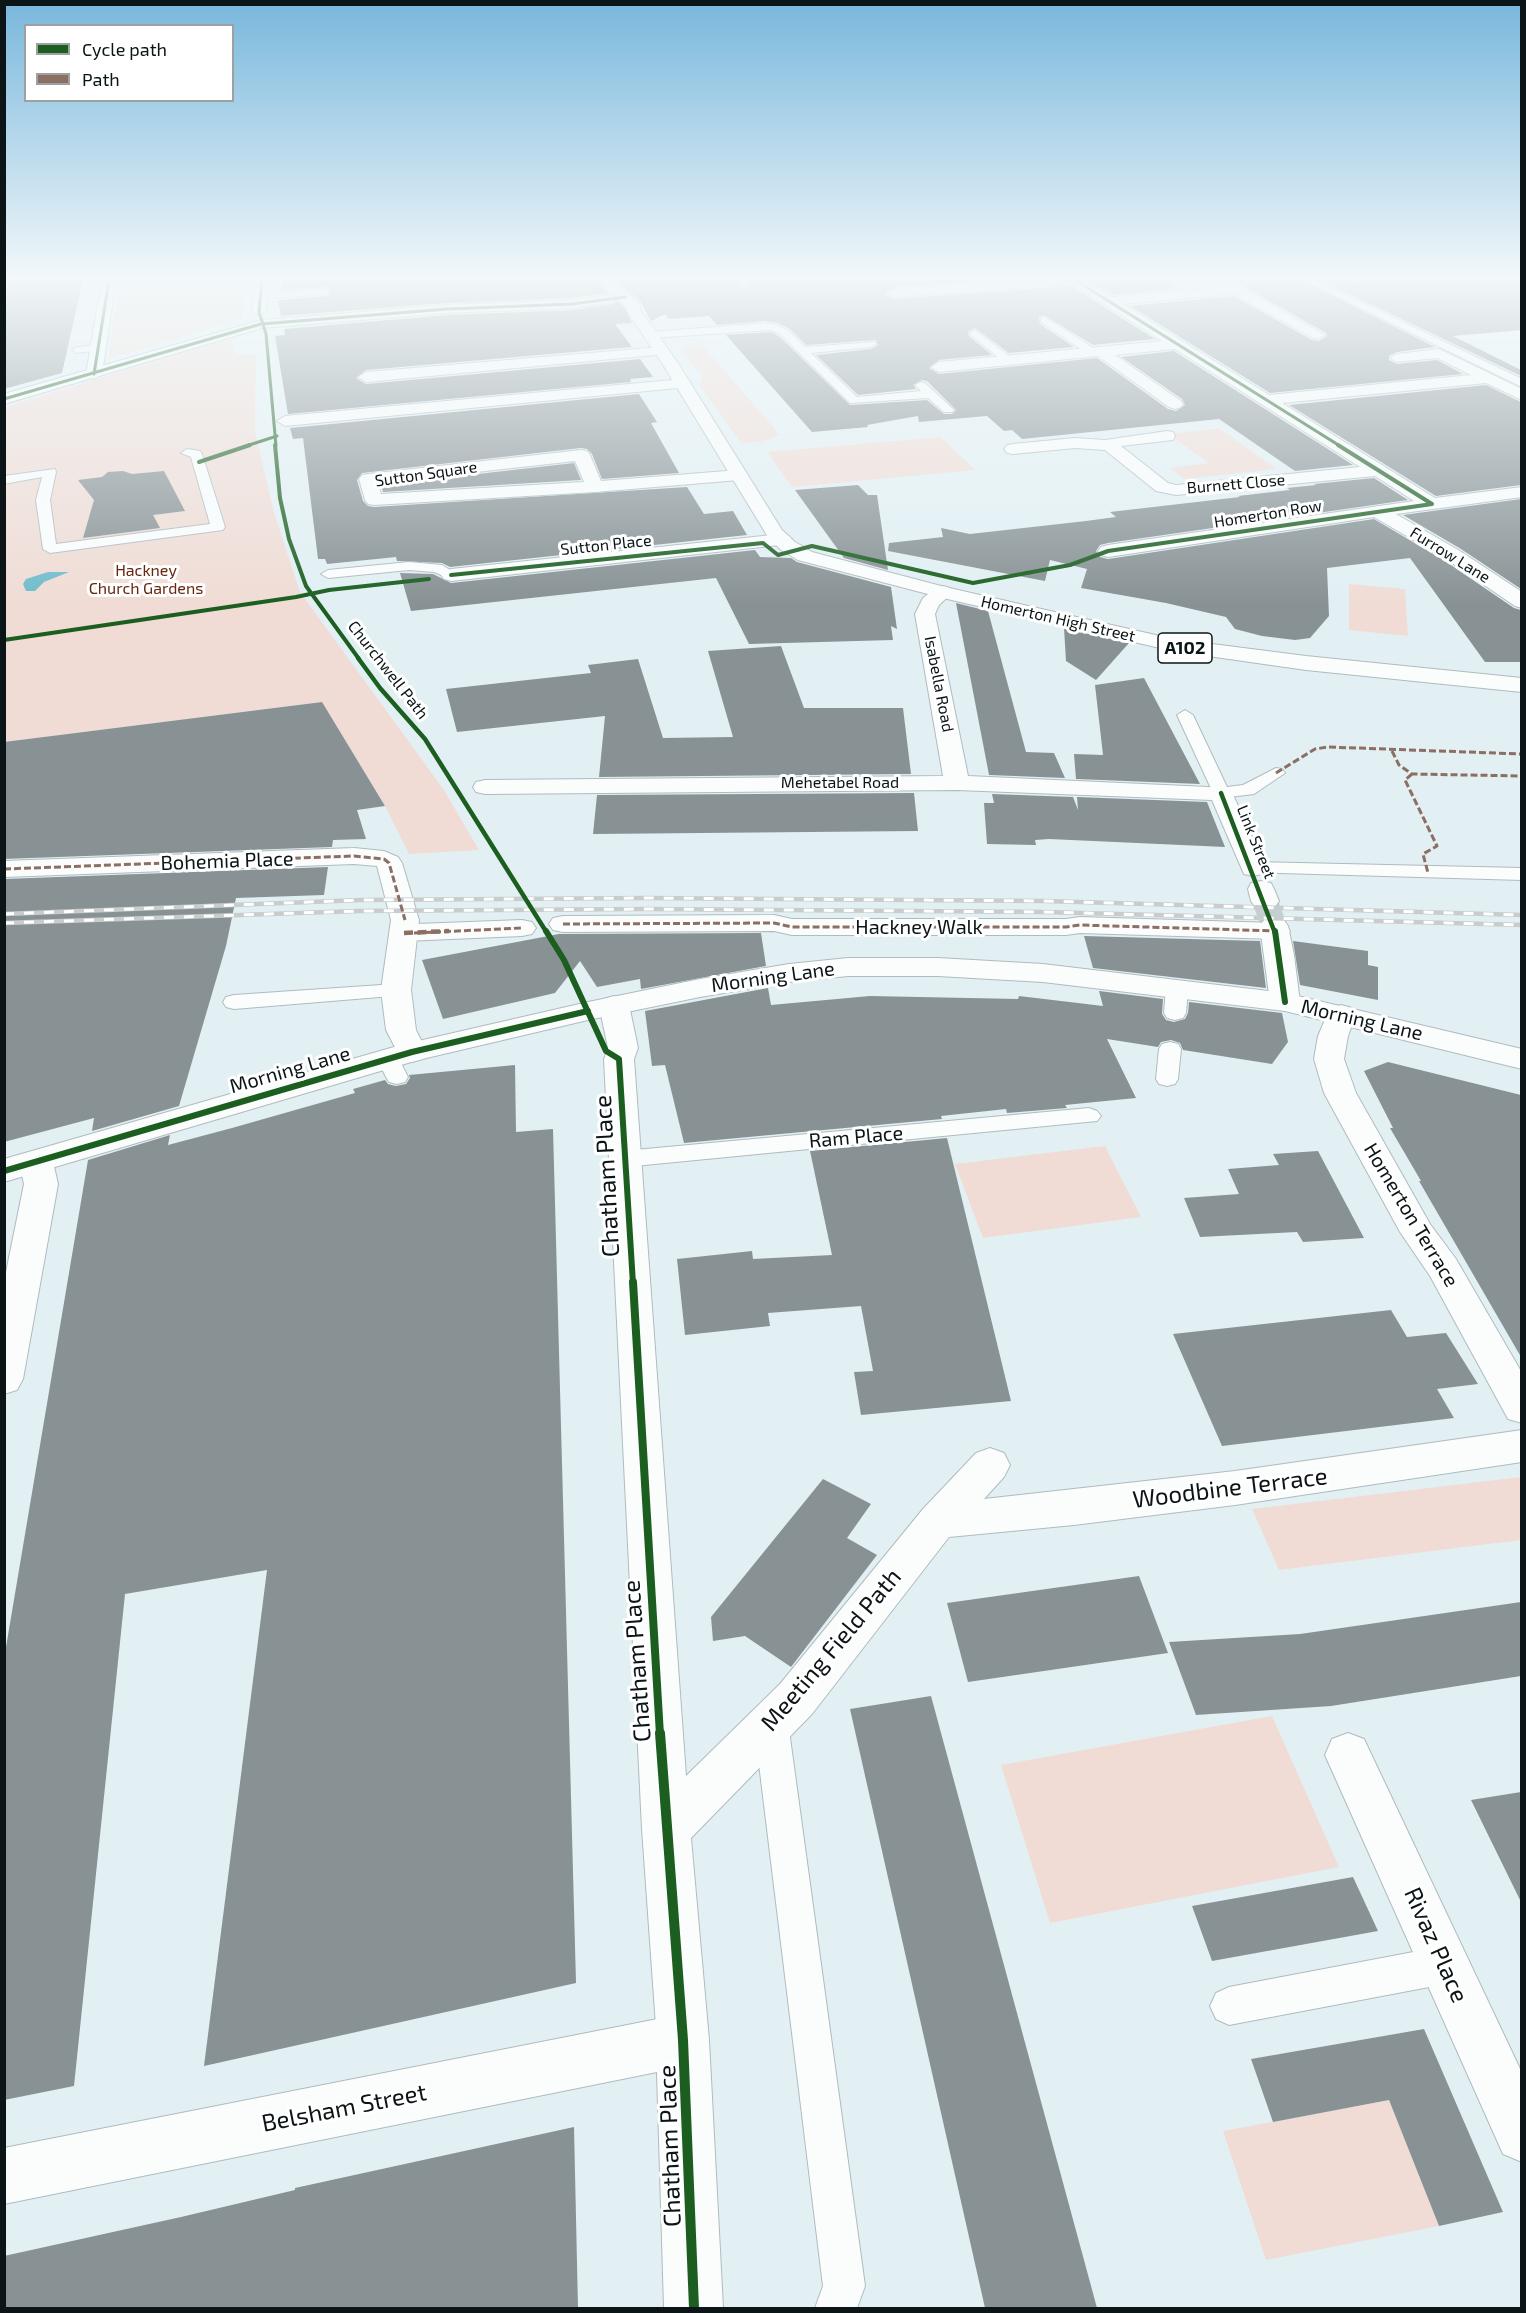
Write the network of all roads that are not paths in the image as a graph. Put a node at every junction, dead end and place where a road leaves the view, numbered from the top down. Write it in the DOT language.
graph roads {
  1 [pos="44,388"];
  2 [pos="640,388"];
  3 [pos="684,388"];
  4 [pos="841,388"];
  5 [pos="924,388"];
  6 [pos="1151,388"];
  7 [pos="1248,388"];
  8 [pos="1329,388"];
  9 [pos="1388,388"];
  10 [pos="1338,393"];
  11 [pos="930,394"];
  12 [pos="4,399"];
  13 [pos="1267,400"];
  14 [pos="1175,404"];
  15 [pos="948,410"];
  16 [pos="285,421"];
  17 [pos="1167,436"];
  18 [pos="1109,445"];
  19 [pos="1013,449"];
  20 [pos="187,453"];
  21 [pos="1378,470"];
  22 [pos="739,475"];
  23 [pos="4,480"];
  24 [pos="595,487"];
  25 [pos="1521,492"];
  26 [pos="1432,504"];
  27 [pos="1377,511"];
  28 [pos="782,540"];
  29 [pos="1108,551"];
  30 [pos="328,574"];
  31 [pos="451,574"];
  32 [pos="943,592"];
  33 [pos="1521,602"];
  34 [pos="1521,685"];
  35 [pos="1185,715"];
  36 [pos="1276,773"];
  37 [pos="957,783"];
  38 [pos="485,787"];
  39 [pos="1221,793"];
  40 [pos="4,869"];
  41 [pos="1521,874"];
  42 [pos="1266,901"];
  43 [pos="563,924"];
  44 [pos="405,927"];
  45 [pos="522,928"];
  46 [pos="396,990"];
  47 [pos="234,1002"];
  48 [pos="1285,1002"];
  49 [pos="614,1005"];
  50 [pos="1341,1014"];
  51 [pos="1170,1048"];
  52 [pos="1521,1059"];
  53 [pos="399,1062"];
  54 [pos="1167,1079"];
  55 [pos="1089,1116"];
  56 [pos="624,1155"];
  57 [pos="20,1167"];
  58 [pos="4,1379"];
  59 [pos="1521,1408"];
  60 [pos="1521,1446"];
  61 [pos="990,1466"];
  62 [pos="938,1521"];
  63 [pos="771,1723"];
  64 [pos="1348,1755"];
  65 [pos="666,1829"];
  66 [pos="1445,1965"];
  67 [pos="1229,2006"];
  68 [pos="683,2040"];
  69 [pos="1521,2135"];
  70 [pos="4,2176"];
  71 [pos="694,2308"];
  72 [pos="836,2308"];
  1 -- 12 [label="main road"];
  2 -- 16 [label="main road"];
  3 -- 22 [label="main road, A102"];
  4 -- 11 [label="lane"];
  5 -- 11 [label="lane"];
  6 -- 14 [label="main road"];
  7 -- 13 [label="main road"];
  8 -- 10 [label="main road"];
  9 -- 10 [label="main road"];
  10 -- 13 [label="main road"];
  11 -- 15 [label="lane"];
  13 -- 21 [label="main road"];
  17 -- 18 [label="main road"];
  18 -- 19 [label="main road"];
  18 -- 21 [label="main road, Burnett Close"];
  20 -- 23 [label="lane"];
  21 -- 26 [label="main road"];
  22 -- 24 [label="main road, Sutton Square"];
  22 -- 28 [label="main road, A102"];
  24 -- 24 [label="main road, Sutton Square"];
  25 -- 26 [label="main road, Homerton Row"];
  26 -- 27 [label="main road, Homerton Row"];
  27 -- 29 [label="main road, Homerton Row"];
  27 -- 33 [label="main road, Furrow Lane"];
  28 -- 31 [label="main road, Sutton Place"];
  28 -- 32 [label="main road, Homerton High Street / A102"];
  30 -- 31 [label="lane"];
  32 -- 34 [label="main road, Homerton High Street / A102"];
  32 -- 37 [label="main road, Isabella Road"];
  35 -- 39 [label="lane"];
  36 -- 39 [label="lane"];
  37 -- 38 [label="main road, Mehetabel Road"];
  37 -- 39 [label="main road, Mehetabel Road"];
  39 -- 42 [label="main road, Link Street"];
  40 -- 44 [label="main road, Bohemia Place"];
  41 -- 42 [label="lane"];
  42 -- 43 [label="main road, Hackney Walk"];
  42 -- 48 [label="main road, Link Street"];
  44 -- 45 [label="main road"];
  44 -- 46 [label="main road"];
  46 -- 47 [label="lane"];
  46 -- 53 [label="main road"];
  48 -- 49 [label="main road, Morning Lane"];
  48 -- 50 [label="main road, Morning Lane"];
  49 -- 53 [label="main road, Morning Lane"];
  49 -- 56 [label="main road, Chatham Place"];
  50 -- 52 [label="main road, Morning Lane"];
  50 -- 59 [label="main road, Homerton Terrace"];
  51 -- 54 [label="lane"];
  53 -- 57 [label="main road, Morning Lane"];
  55 -- 56 [label="lane, Ram Place"];
  56 -- 65 [label="main road, Chatham Place"];
  57 -- 58 [label="main road"];
  60 -- 62 [label="main road, Woodbine Terrace"];
  61 -- 62 [label="main road, Meeting Field Path"];
  62 -- 63 [label="main road, Meeting Field Path"];
  63 -- 65 [label="main road, Meeting Field Path"];
  63 -- 72 [label="lane"];
  64 -- 66 [label="main road, Rivaz Place"];
  65 -- 68 [label="main road, Chatham Place"];
  66 -- 67 [label="lane"];
  66 -- 69 [label="main road, Rivaz Place"];
  68 -- 70 [label="main road, Belsham Street"];
  68 -- 71 [label="main road, Chatham Place"];
}
